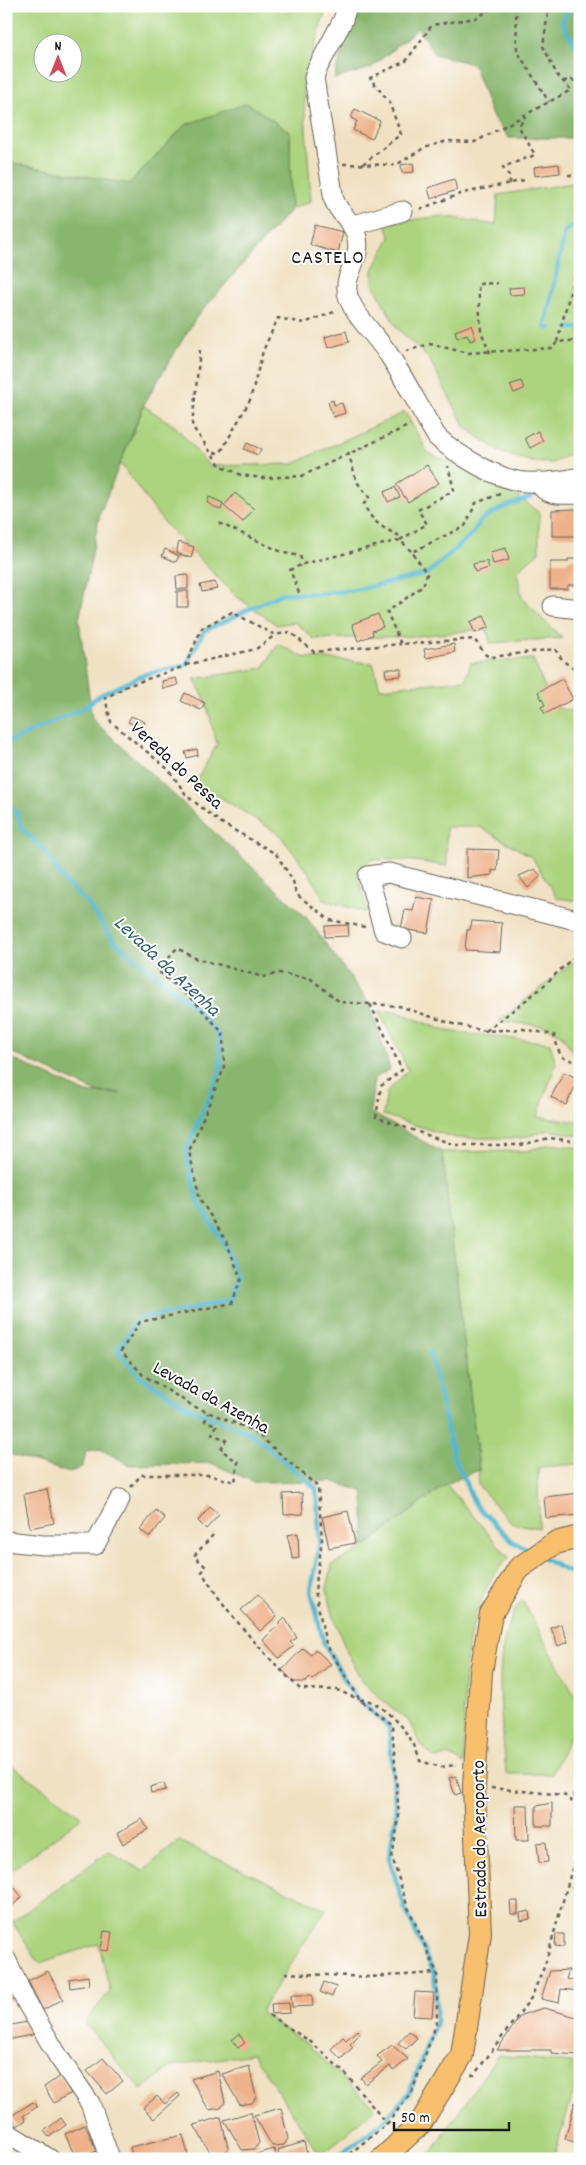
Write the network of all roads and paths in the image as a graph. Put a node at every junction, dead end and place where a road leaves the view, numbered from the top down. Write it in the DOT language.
graph roads {
  1 [pos="347,6"];
  2 [pos="496,6"];
  3 [pos="516,6"];
  4 [pos="550,6"];
  5 [pos="563,81"];
  6 [pos="580,84"];
  7 [pos="549,102"];
  8 [pos="526,114"];
  9 [pos="330,163"];
  10 [pos="363,164"];
  11 [pos="568,175"];
  12 [pos="580,176"];
  13 [pos="525,180"];
  14 [pos="510,184"];
  15 [pos="403,211"];
  16 [pos="354,225"];
  17 [pos="580,255"];
  18 [pos="498,283"];
  19 [pos="352,305"];
  20 [pos="580,340"];
  21 [pos="557,342"];
  22 [pos="200,350"];
  23 [pos="490,353"];
  24 [pos="391,357"];
  25 [pos="425,418"];
  26 [pos="447,446"];
  27 [pos="348,452"];
  28 [pos="214,454"];
  29 [pos="580,477"];
  30 [pos="515,480"];
  31 [pos="538,482"];
  32 [pos="580,494"];
  33 [pos="219,523"];
  34 [pos="400,540"];
  35 [pos="412,552"];
  36 [pos="303,564"];
  37 [pos="299,593"];
  38 [pos="552,606"];
  39 [pos="580,609"];
  40 [pos="274,635"];
  41 [pos="401,644"];
  42 [pos="186,665"];
  43 [pos="580,673"];
  44 [pos="580,921"];
  45 [pos="384,931"];
  46 [pos="402,938"];
  47 [pos="580,952"];
  48 [pos="370,1004"];
  49 [pos="485,1031"];
  50 [pos="580,1061"];
  51 [pos="580,1142"];
  52 [pos="208,1412"];
  53 [pos="120,1499"];
  54 [pos="213,1535"];
  55 [pos="580,1536"];
  56 [pos="6,1541"];
  57 [pos="360,1700"];
  58 [pos="456,1771"];
  59 [pos="474,1787"];
  60 [pos="580,1808"];
  61 [pos="580,1840"];
  62 [pos="6,1960"];
  63 [pos="285,1972"];
  64 [pos="437,1972"];
  65 [pos="268,2015"];
  66 [pos="448,2078"];
  67 [pos="387,2124"];
  68 [pos="6,2132"];
  69 [pos="50,2159"];
  70 [pos="110,2159"];
  71 [pos="343,2159"];
  72 [pos="382,2159"];
  1 -- 9 [label="street"];
  2 -- 10 [label="path"];
  3 -- 7 [label="path"];
  4 -- 5 [label="path"];
  5 -- 6 [label="path"];
  5 -- 7 [label="path"];
  7 -- 8 [label="path"];
  8 -- 10 [label="path"];
  8 -- 14 [label="path"];
  9 -- 10 [label="path"];
  9 -- 16 [label="street"];
  11 -- 12 [label="path"];
  13 -- 14 [label="path"];
  14 -- 15 [label="path"];
  15 -- 16 [label="street"];
  16 -- 19 [label="street"];
  17 -- 21 [label="path"];
  18 -- 23 [label="path"];
  19 -- 24 [label="street"];
  19 -- 28 [label="path"];
  20 -- 21 [label="path"];
  21 -- 23 [label="path"];
  22 -- 28 [label="path"];
  23 -- 24 [label="path"];
  24 -- 25 [label="street"];
  25 -- 26 [label="street"];
  25 -- 27 [label="path"];
  26 -- 30 [label="street"];
  26 -- 34 [label="path"];
  27 -- 28 [label="path"];
  27 -- 34 [label="path"];
  29 -- 31 [label="street"];
  30 -- 31 [label="street"];
  30 -- 35 [label="path"];
  31 -- 32 [label="street"];
  33 -- 36 [label="path"];
  34 -- 35 [label="path"];
  34 -- 36 [label="path"];
  35 -- 41 [label="path"];
  36 -- 37 [label="path"];
  38 -- 39 [label="street"];
  40 -- 41 [label="path"];
  40 -- 42 [label="path"];
  40 -- 42 [label="path"];
  41 -- 43 [label="path"];
  42 -- 45 [label="path, Vereda do Pessa"];
  44 -- 45 [label="street"];
  45 -- 46 [label="street"];
  47 -- 49 [label="path"];
  48 -- 49 [label="path"];
  48 -- 51 [label="path"];
  48 -- 52 [label="path, Levada da Azenha"];
  49 -- 50 [label="path"];
  52 -- 53 [label="path"];
  52 -- 57 [label="path, Levada da Azenha"];
  53 -- 56 [label="street"];
  54 -- 57 [label="path"];
  55 -- 59 [label="main road, Estrada do Aeroporto"];
  57 -- 58 [label="path"];
  57 -- 64 [label="path, Levada da Azenha"];
  59 -- 60 [label="path"];
  59 -- 66 [label="main road, Estrada do Aeroporto"];
  61 -- 66 [label="path"];
  62 -- 70 [label="street"];
  63 -- 64 [label="path"];
  64 -- 67 [label="path, Levada da Azenha"];
  65 -- 67 [label="path"];
  66 -- 72 [label="main road, Estrada do Aeroporto"];
  67 -- 71 [label="path, Levada da Azenha"];
  68 -- 69 [label="street"];
}
